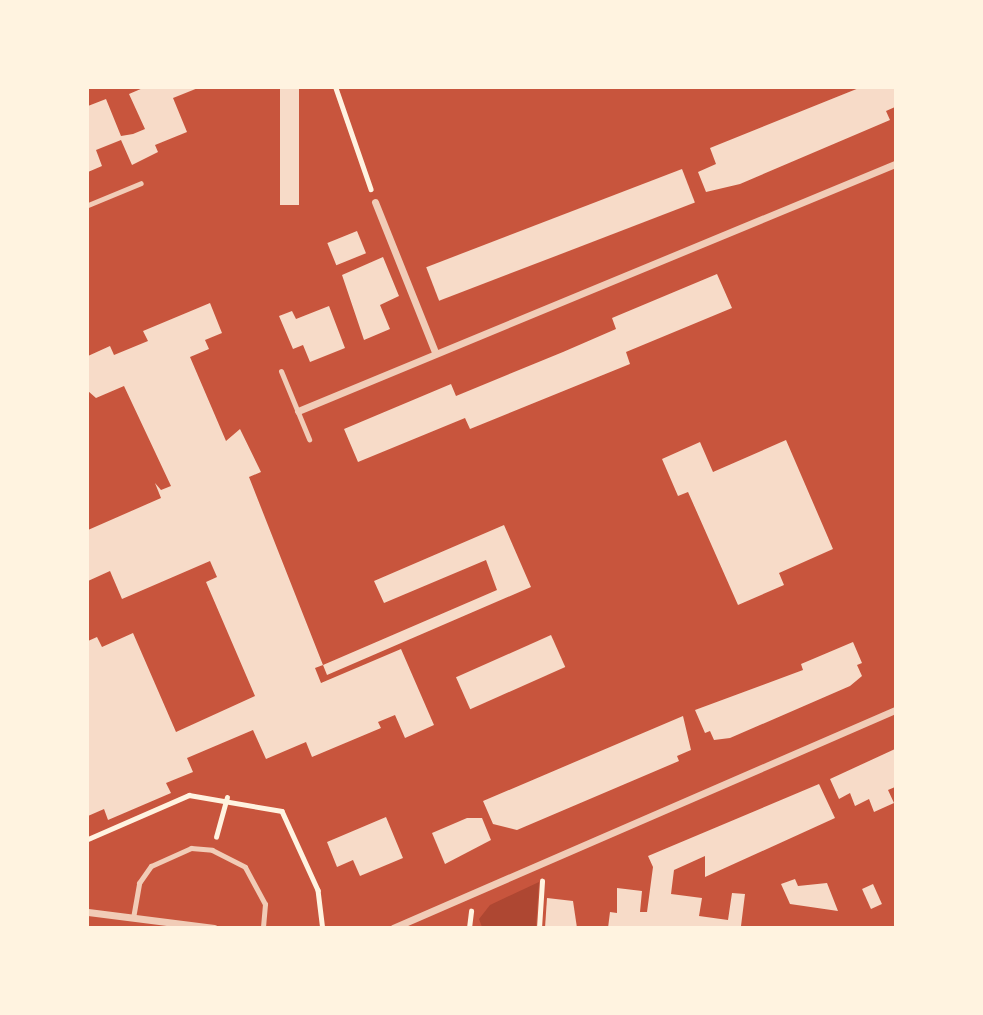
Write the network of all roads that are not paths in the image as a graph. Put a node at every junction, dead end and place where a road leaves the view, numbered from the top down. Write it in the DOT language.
graph roads {
  1 [pos="895,164"];
  2 [pos="141,183"];
  3 [pos="375,202"];
  4 [pos="88,205"];
  5 [pos="435,352"];
  6 [pos="281,370"];
  7 [pos="298,411"];
  8 [pos="309,439"];
  9 [pos="895,710"];
  10 [pos="88,912"];
  11 [pos="132,918"];
  12 [pos="214,928"];
  13 [pos="263,928"];
  14 [pos="393,928"];
  1 -- 5 [label="street"];
  2 -- 4 [label="lane"];
  3 -- 5 [label="street"];
  5 -- 7 [label="street"];
  6 -- 7 [label="lane"];
  7 -- 8 [label="lane"];
  9 -- 14 [label="street"];
  10 -- 11 [label="street"];
  11 -- 12 [label="street"];
  11 -- 13 [label="lane"];
}
